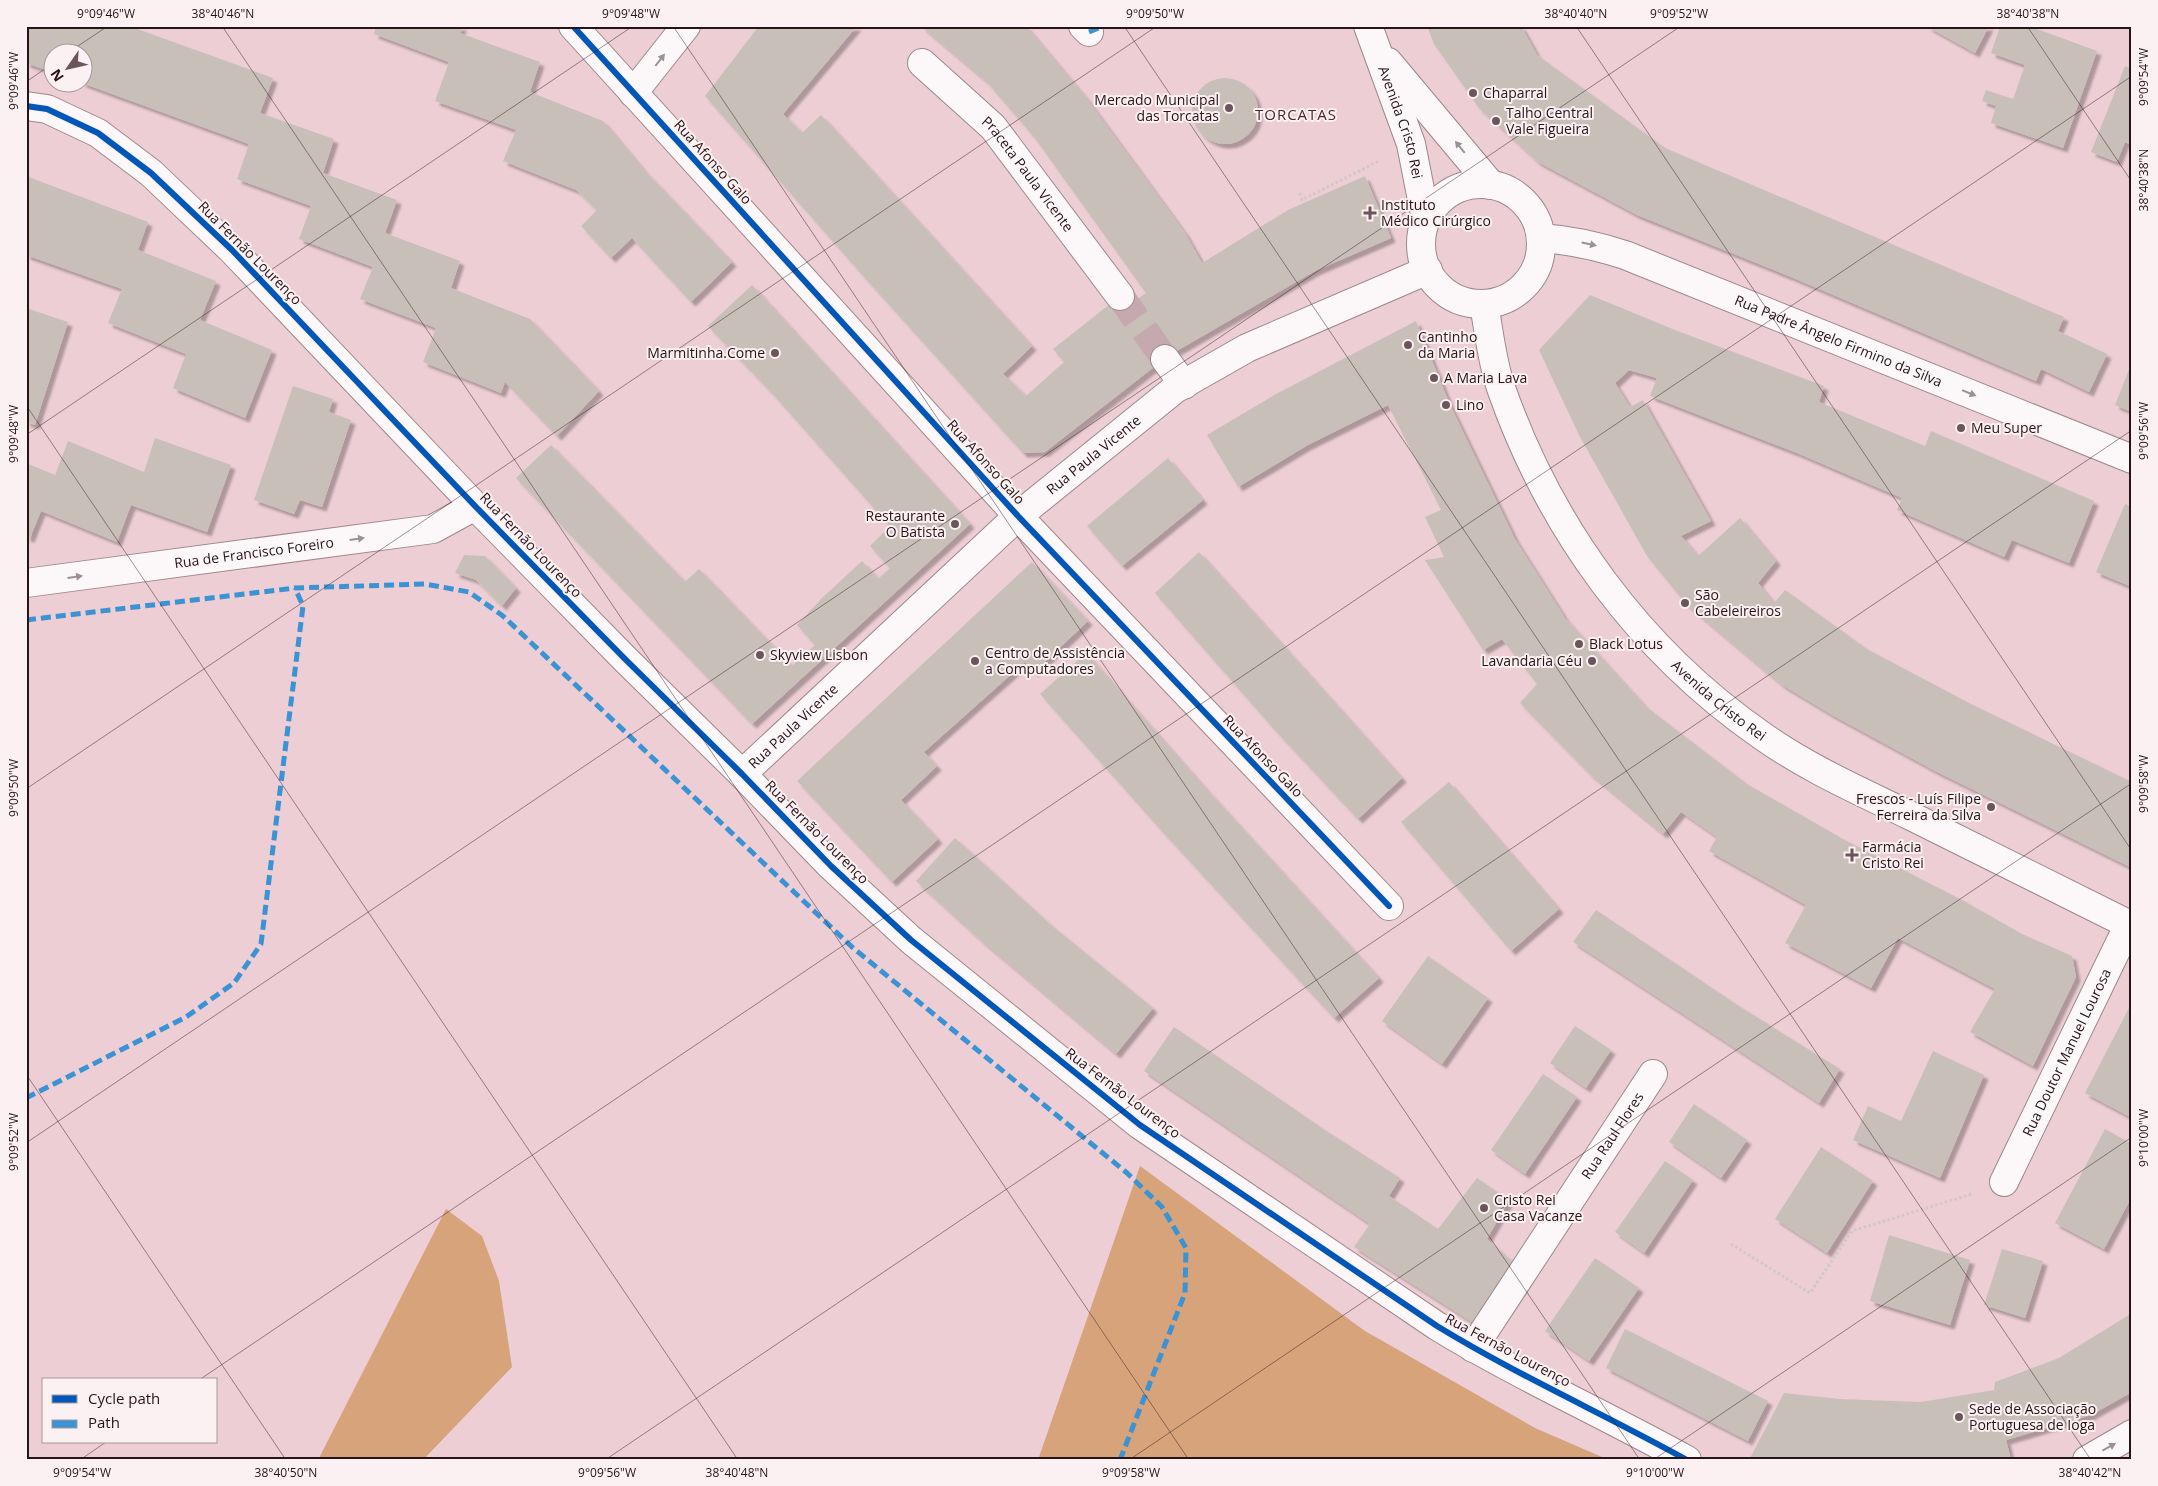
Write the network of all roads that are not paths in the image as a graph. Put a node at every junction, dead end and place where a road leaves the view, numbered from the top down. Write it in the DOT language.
graph roads {
  1 [pos="573,26"];
  2 [pos="686,26"];
  3 [pos="1372,37"];
  4 [pos="922,63"];
  5 [pos="633,93"];
  6 [pos="26,106"];
  7 [pos="1491,185"];
  8 [pos="1426,220"];
  9 [pos="1541,238"];
  10 [pos="1428,270"];
  11 [pos="1120,296"];
  12 [pos="1484,304"];
  13 [pos="1165,359"];
  14 [pos="1184,385"];
  15 [pos="2132,459"];
  16 [pos="475,506"];
  17 [pos="1018,516"];
  18 [pos="26,583"];
  19 [pos="742,774"];
  20 [pos="1389,906"];
  21 [pos="2130,925"];
  22 [pos="1653,1074"];
  23 [pos="2004,1182"];
  24 [pos="1473,1348"];
  25 [pos="2132,1434"];
  26 [pos="1687,1460"];
  27 [pos="2087,1460"];
  1 -- 5 [label="street, Rua Afonso Galo"];
  5 -- 2 [label="street, one-way"];
  7 -- 3 [label="street, one-way"];
  3 -- 8 [label="street, Avenida Cristo Rei"];
  4 -- 11 [label="street, Praceta Paula Vicente"];
  5 -- 17 [label="street, Rua Afonso Galo"];
  6 -- 16 [label="street, Rua Fernão Lourenço"];
  7 -- 8 [label="street"];
  7 -- 9 [label="street"];
  8 -- 10 [label="street"];
  9 -- 12 [label="street"];
  9 -- 15 [label="street, Rua Padre Ângelo Firmino da Silva, one-way"];
  10 -- 12 [label="street"];
  10 -- 14 [label="street, Rua Paula Vicente"];
  12 -- 21 [label="street, Avenida Cristo Rei"];
  13 -- 14 [label="street"];
  14 -- 17 [label="street, Rua Paula Vicente"];
  18 -- 16 [label="street, Rua de Francisco Foreiro, one-way"];
  16 -- 19 [label="street, Rua Fernão Lourenço"];
  17 -- 19 [label="street, Rua Paula Vicente"];
  17 -- 20 [label="street, Rua Afonso Galo"];
  19 -- 24 [label="street, Rua Fernão Lourenço"];
  21 -- 23 [label="street, Rua Doutor Manuel Lourosa"];
  22 -- 24 [label="street, Rua Raul Flores"];
  24 -- 26 [label="street, Rua Fernão Lourenço"];
  27 -- 25 [label="street, one-way"];
}
